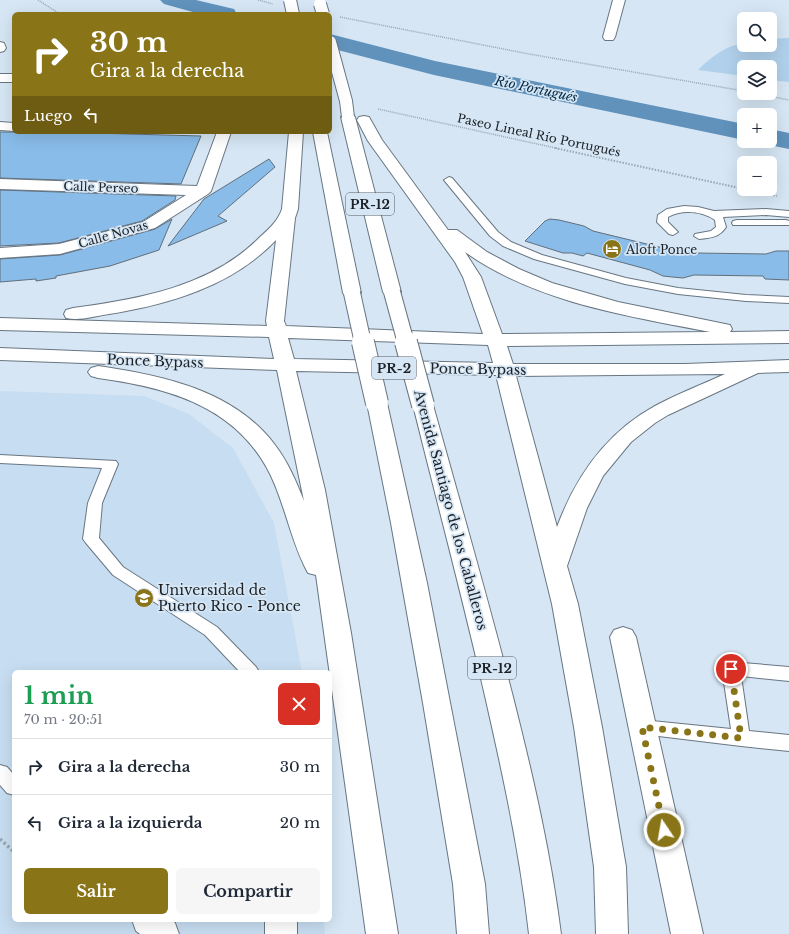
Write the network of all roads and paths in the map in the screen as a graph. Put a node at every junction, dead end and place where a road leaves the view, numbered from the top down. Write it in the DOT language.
graph roads {
  1 [pos="38,0"];
  2 [pos="290,0"];
  3 [pos="619,0"];
  4 [pos="57,12"];
  5 [pos="293,12"];
  6 [pos="337,17"];
  7 [pos="609,37"];
  8 [pos="332,49"];
  9 [pos="0,78"];
  10 [pos="12,78"];
  11 [pos="737,90"];
  12 [pos="777,98"];
  13 [pos="789,100"];
  14 [pos="346,101"];
  15 [pos="376,109"];
  16 [pos="0,126"];
  17 [pos="12,127"];
  18 [pos="223,134"];
  19 [pos="296,134"];
  20 [pos="320,134"];
  21 [pos="449,180"];
  22 [pos="0,184"];
  23 [pos="737,187"];
  24 [pos="202,191"];
  25 [pos="776,196"];
  26 [pos="780,197"];
  27 [pos="712,214"];
  28 [pos="789,214"];
  29 [pos="287,218"];
  30 [pos="432,218"];
  31 [pos="721,223"];
  32 [pos="789,223"];
  33 [pos="673,232"];
  34 [pos="699,236"];
  35 [pos="0,253"];
  36 [pos="789,300"];
  37 [pos="0,324"];
  38 [pos="278,332"];
  39 [pos="765,337"];
  40 [pos="789,337"];
  41 [pos="496,340"];
  42 [pos="0,355"];
  43 [pos="286,365"];
  44 [pos="789,366"];
  45 [pos="756,368"];
  46 [pos="505,370"];
  47 [pos="0,459"];
  48 [pos="555,566"];
  49 [pos="331,594"];
  50 [pos="623,637"];
  51 [pos="248,670"];
  52 [pos="789,674"];
  53 [pos="642,727"];
  54 [pos="741,738"];
  55 [pos="789,743"];
  56 [pos="0,774"];
  57 [pos="12,785"];
  58 [pos="0,839"];
  59 [pos="12,850"];
  60 [pos="150,922"];
  61 [pos="281,922"];
  62 [pos="163,934"];
  63 [pos="281,934"];
  64 [pos="382,934"];
  65 [pos="473,934"];
  66 [pos="545,934"];
  67 [pos="612,934"];
  68 [pos="687,934"];
  1 -- 4 [label="path"];
  2 -- 5 [label="main road, bridge"];
  3 -- 7 [label="main road"];
  6 -- 11 [label="path"];
  8 -- 14 [label="main road, Avenida Santiago de los Caballeros / PR-12, bridge"];
  9 -- 10 [label="main road"];
  12 -- 13 [label="path"];
  14 -- 30 [label="main road"];
  14 -- 66 [label="main road, Avenida Santiago de los Caballeros / PR-12, bridge"];
  15 -- 23 [label="path, Paseo Lineal Río Portugués"];
  16 -- 17 [label="main road"];
  18 -- 24 [label="main road"];
  19 -- 29 [label="main road"];
  20 -- 65 [label="main road, PR-12, bridge"];
  21 -- 36 [label="lane"];
  22 -- 24 [label="main road, Calle Perseo"];
  24 -- 35 [label="main road, Calle Novas"];
  25 -- 26 [label="path, Paseo Lineal Río Portugués"];
  27 -- 28 [label="lane"];
  27 -- 31 [label="lane"];
  27 -- 33 [label="lane"];
  29 -- 37 [label="main road"];
  29 -- 38 [label="main road"];
  30 -- 39 [label="main road"];
  30 -- 41 [label="main road"];
  31 -- 32 [label="lane"];
  31 -- 34 [label="lane"];
  37 -- 38 [label="main road, Ponce Bypass / PR-2"];
  38 -- 41 [label="main road, Ponce Bypass / PR-2"];
  38 -- 43 [label="main road"];
  39 -- 40 [label="main road, Ponce Bypass / PR-2"];
  39 -- 41 [label="main road, Ponce Bypass / PR-2"];
  41 -- 46 [label="main road"];
  42 -- 43 [label="main road, Ponce Bypass / PR-2"];
  42 -- 49 [label="main road"];
  43 -- 46 [label="main road, Ponce Bypass / PR-2"];
  43 -- 49 [label="main road"];
  44 -- 45 [label="main road, Ponce Bypass / PR-2"];
  45 -- 46 [label="main road, Ponce Bypass / PR-2"];
  45 -- 48 [label="main road"];
  46 -- 48 [label="main road"];
  47 -- 51 [label="lane"];
  48 -- 67 [label="main road"];
  49 -- 64 [label="main road"];
  50 -- 53 [label="main road"];
  52 -- 54 [label="lane"];
  53 -- 54 [label="lane"];
  53 -- 68 [label="main road"];
  54 -- 55 [label="lane"];
  56 -- 57 [label="lane"];
  58 -- 59 [label="path"];
  60 -- 62 [label="main road"];
  61 -- 63 [label="main road"];
}
